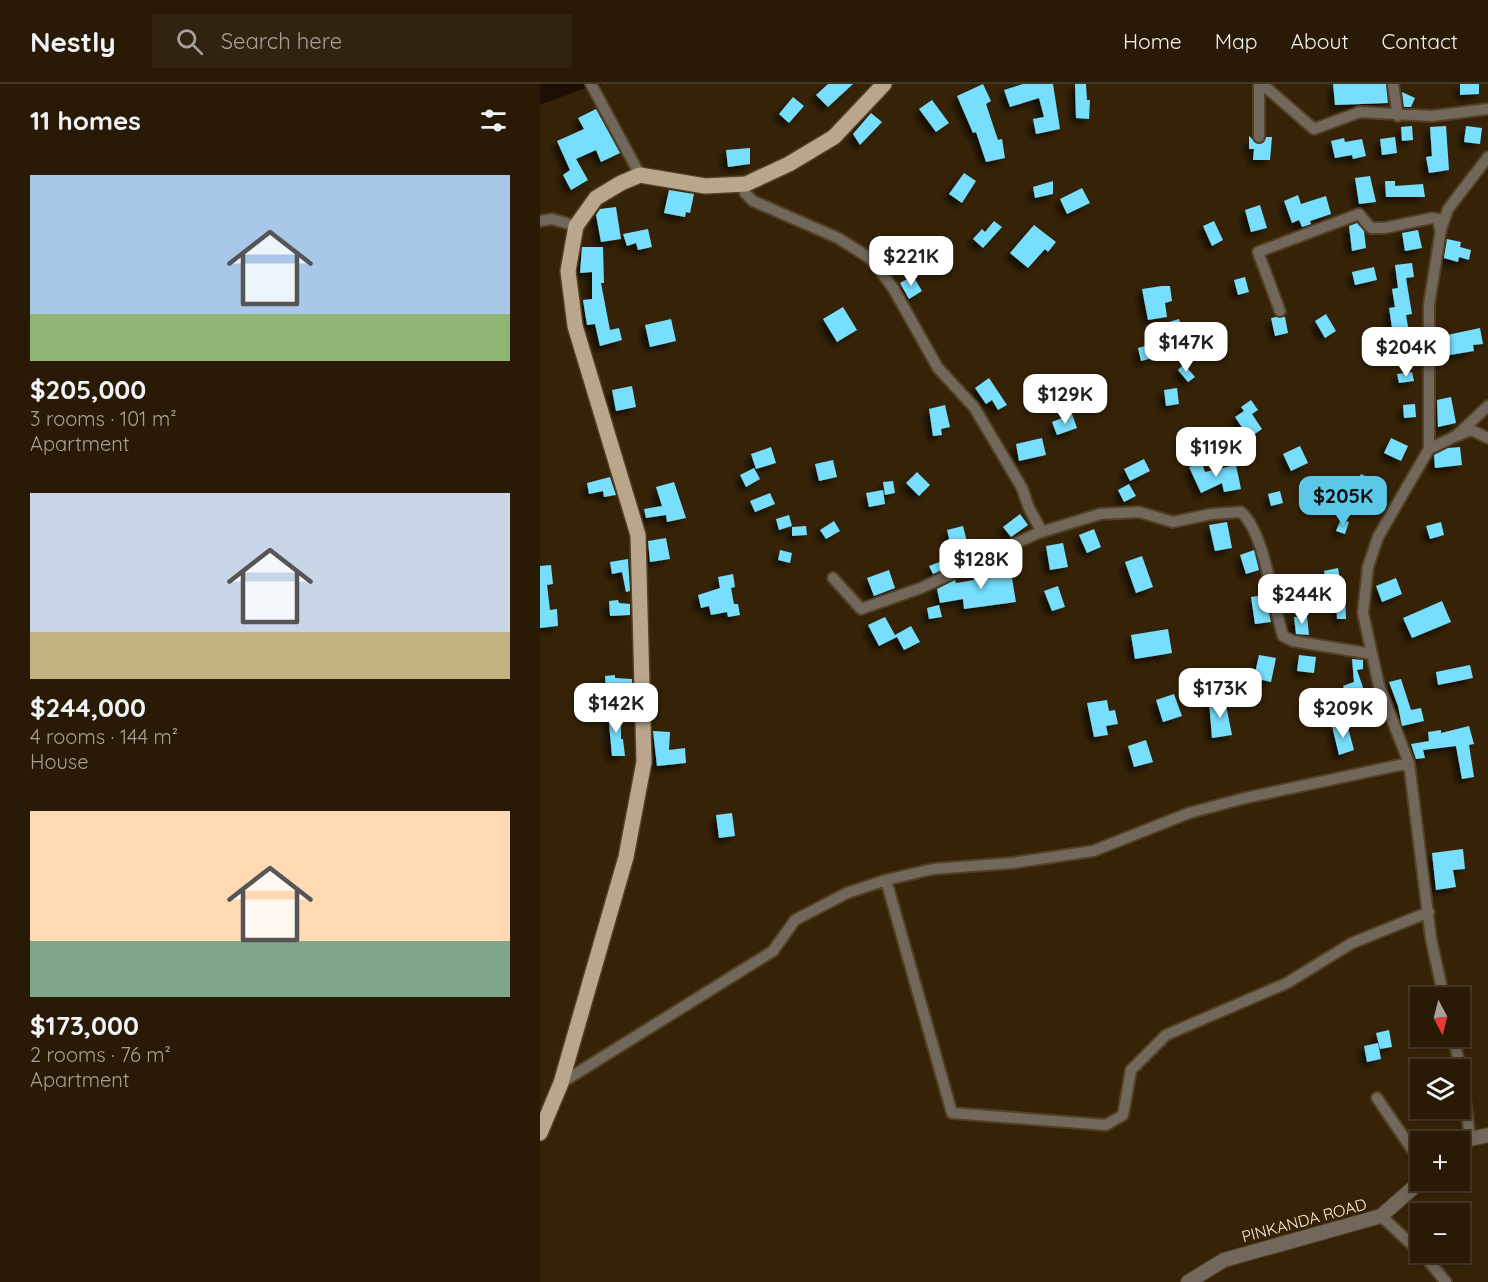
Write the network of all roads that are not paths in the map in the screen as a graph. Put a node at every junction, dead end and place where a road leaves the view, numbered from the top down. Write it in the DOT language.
graph roads {
  1 [pos="884,84"];
  2 [pos="1261,84"];
  3 [pos="1393,84"];
  4 [pos="591,85"];
  5 [pos="1488,110"];
  6 [pos="1398,116"];
  7 [pos="1259,137"];
  8 [pos="1488,157"];
  9 [pos="640,175"];
  10 [pos="743,184"];
  11 [pos="540,221"];
  12 [pos="576,226"];
  13 [pos="1441,229"];
  14 [pos="1280,311"];
  15 [pos="1488,406"];
  16 [pos="1456,436"];
  17 [pos="1488,438"];
  18 [pos="1429,449"];
  19 [pos="1042,532"];
  20 [pos="833,578"];
  21 [pos="1372,654"];
  22 [pos="1409,763"];
  23 [pos="886,880"];
  24 [pos="1429,912"];
  25 [pos="1442,987"];
  26 [pos="1456,1047"];
  27 [pos="561,1083"];
  28 [pos="1377,1098"];
  29 [pos="1464,1131"];
  30 [pos="540,1133"];
  31 [pos="1488,1135"];
  32 [pos="1470,1142"];
  33 [pos="1410,1146"];
  34 [pos="1410,1191"];
  35 [pos="1381,1216"];
  36 [pos="1410,1242"];
  37 [pos="1430,1263"];
  38 [pos="1188,1282"];
  39 [pos="1446,1282"];
  1 -- 10 [label="main road"];
  2 -- 6 [label="street"];
  2 -- 7 [label="street"];
  3 -- 6 [label="street"];
  4 -- 9 [label="street"];
  5 -- 6 [label="street"];
  8 -- 13 [label="street"];
  9 -- 10 [label="main road"];
  9 -- 12 [label="main road"];
  10 -- 19 [label="street"];
  11 -- 12 [label="street"];
  12 -- 27 [label="main road"];
  13 -- 14 [label="street"];
  13 -- 18 [label="street"];
  15 -- 16 [label="street"];
  16 -- 17 [label="street"];
  16 -- 18 [label="street"];
  18 -- 21 [label="street"];
  19 -- 20 [label="street"];
  19 -- 21 [label="street"];
  21 -- 22 [label="street"];
  22 -- 23 [label="street"];
  22 -- 24 [label="street"];
  23 -- 24 [label="street"];
  23 -- 27 [label="street"];
  24 -- 25 [label="street"];
  26 -- 29 [label="street"];
  27 -- 30 [label="main road"];
  28 -- 33 [label="street"];
  31 -- 32 [label="street"];
  34 -- 35 [label="street, PINKANDA ROAD"];
  35 -- 36 [label="street"];
  35 -- 38 [label="street, PINKANDA ROAD"];
  37 -- 39 [label="street"];
}
